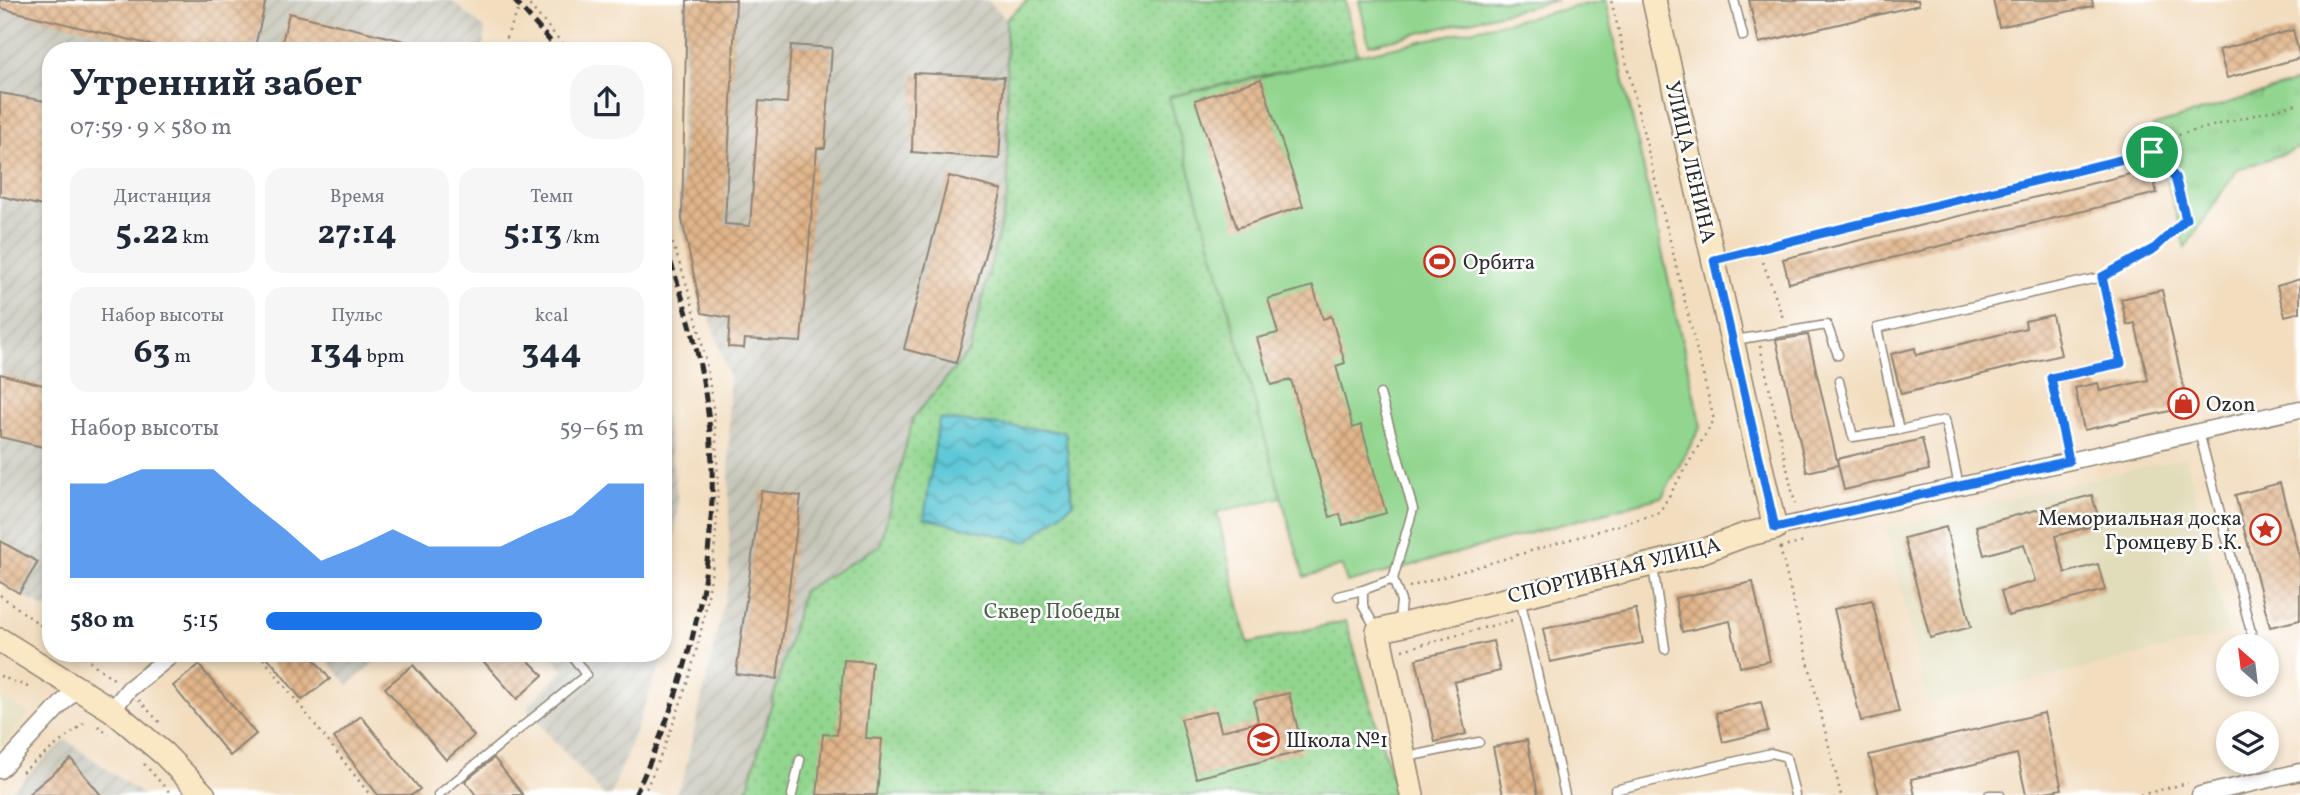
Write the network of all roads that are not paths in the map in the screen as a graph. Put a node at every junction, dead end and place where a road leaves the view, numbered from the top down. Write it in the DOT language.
graph roads {
  1 [pos="1654,0"];
  2 [pos="1734,0"];
  3 [pos="1743,36"];
  4 [pos="2152,152"];
  5 [pos="1714,260"];
  6 [pos="1732,341"];
  7 [pos="1838,355"];
  8 [pos="1839,381"];
  9 [pos="1380,394"];
  10 [pos="2300,409"];
  11 [pos="1899,430"];
  12 [pos="2199,432"];
  13 [pos="2069,461"];
  14 [pos="1959,486"];
  15 [pos="1775,528"];
  16 [pos="1652,564"];
  17 [pos="1393,579"];
  18 [pos="1363,590"];
  19 [pos="1338,596"];
  20 [pos="1522,606"];
  21 [pos="1388,628"];
  22 [pos="2251,632"];
  23 [pos="0,640"];
  24 [pos="1665,649"];
  25 [pos="163,662"];
  26 [pos="577,662"];
  27 [pos="77,687"];
  28 [pos="113,710"];
  29 [pos="1479,742"];
  30 [pos="1405,757"];
  31 [pos="800,760"];
  32 [pos="0,770"];
  33 [pos="2300,772"];
  34 [pos="1615,790"];
  35 [pos="442,794"];
  36 [pos="204,795"];
  37 [pos="792,795"];
  38 [pos="1412,795"];
  39 [pos="1565,795"];
  40 [pos="1795,795"];
  41 [pos="1989,795"];
  42 [pos="2000,795"];
  43 [pos="2200,795"];
  1 -- 5 [label="street, УЛИЦА ЛЕНИНА"];
  2 -- 3 [label="lane"];
  4 -- 5 [label="lane"];
  5 -- 6 [label="street, УЛИЦА ЛЕНИНА"];
  6 -- 7 [label="lane"];
  6 -- 15 [label="street, УЛИЦА ЛЕНИНА"];
  8 -- 11 [label="lane"];
  9 -- 17 [label="lane"];
  10 -- 12 [label="street, СПОРТИВНАЯ УЛИЦА"];
  11 -- 13 [label="lane"];
  11 -- 14 [label="lane"];
  12 -- 13 [label="street, СПОРТИВНАЯ УЛИЦА"];
  12 -- 22 [label="lane"];
  13 -- 14 [label="street, СПОРТИВНАЯ УЛИЦА"];
  14 -- 15 [label="street, СПОРТИВНАЯ УЛИЦА"];
  15 -- 16 [label="street, СПОРТИВНАЯ УЛИЦА"];
  16 -- 20 [label="street, СПОРТИВНАЯ УЛИЦА"];
  16 -- 24 [label="lane"];
  17 -- 18 [label="lane"];
  17 -- 21 [label="lane"];
  18 -- 19 [label="lane"];
  18 -- 21 [label="lane"];
  20 -- 21 [label="street, СПОРТИВНАЯ УЛИЦА"];
  20 -- 39 [label="lane"];
  21 -- 30 [label="street"];
  23 -- 27 [label="street"];
  25 -- 28 [label="street"];
  26 -- 35 [label="lane"];
  27 -- 28 [label="street"];
  27 -- 32 [label="street"];
  28 -- 36 [label="street"];
  29 -- 30 [label="lane"];
  30 -- 38 [label="street"];
  31 -- 37 [label="lane"];
  33 -- 43 [label="street"];
  34 -- 40 [label="lane"];
  41 -- 42 [label="lane"];
}
